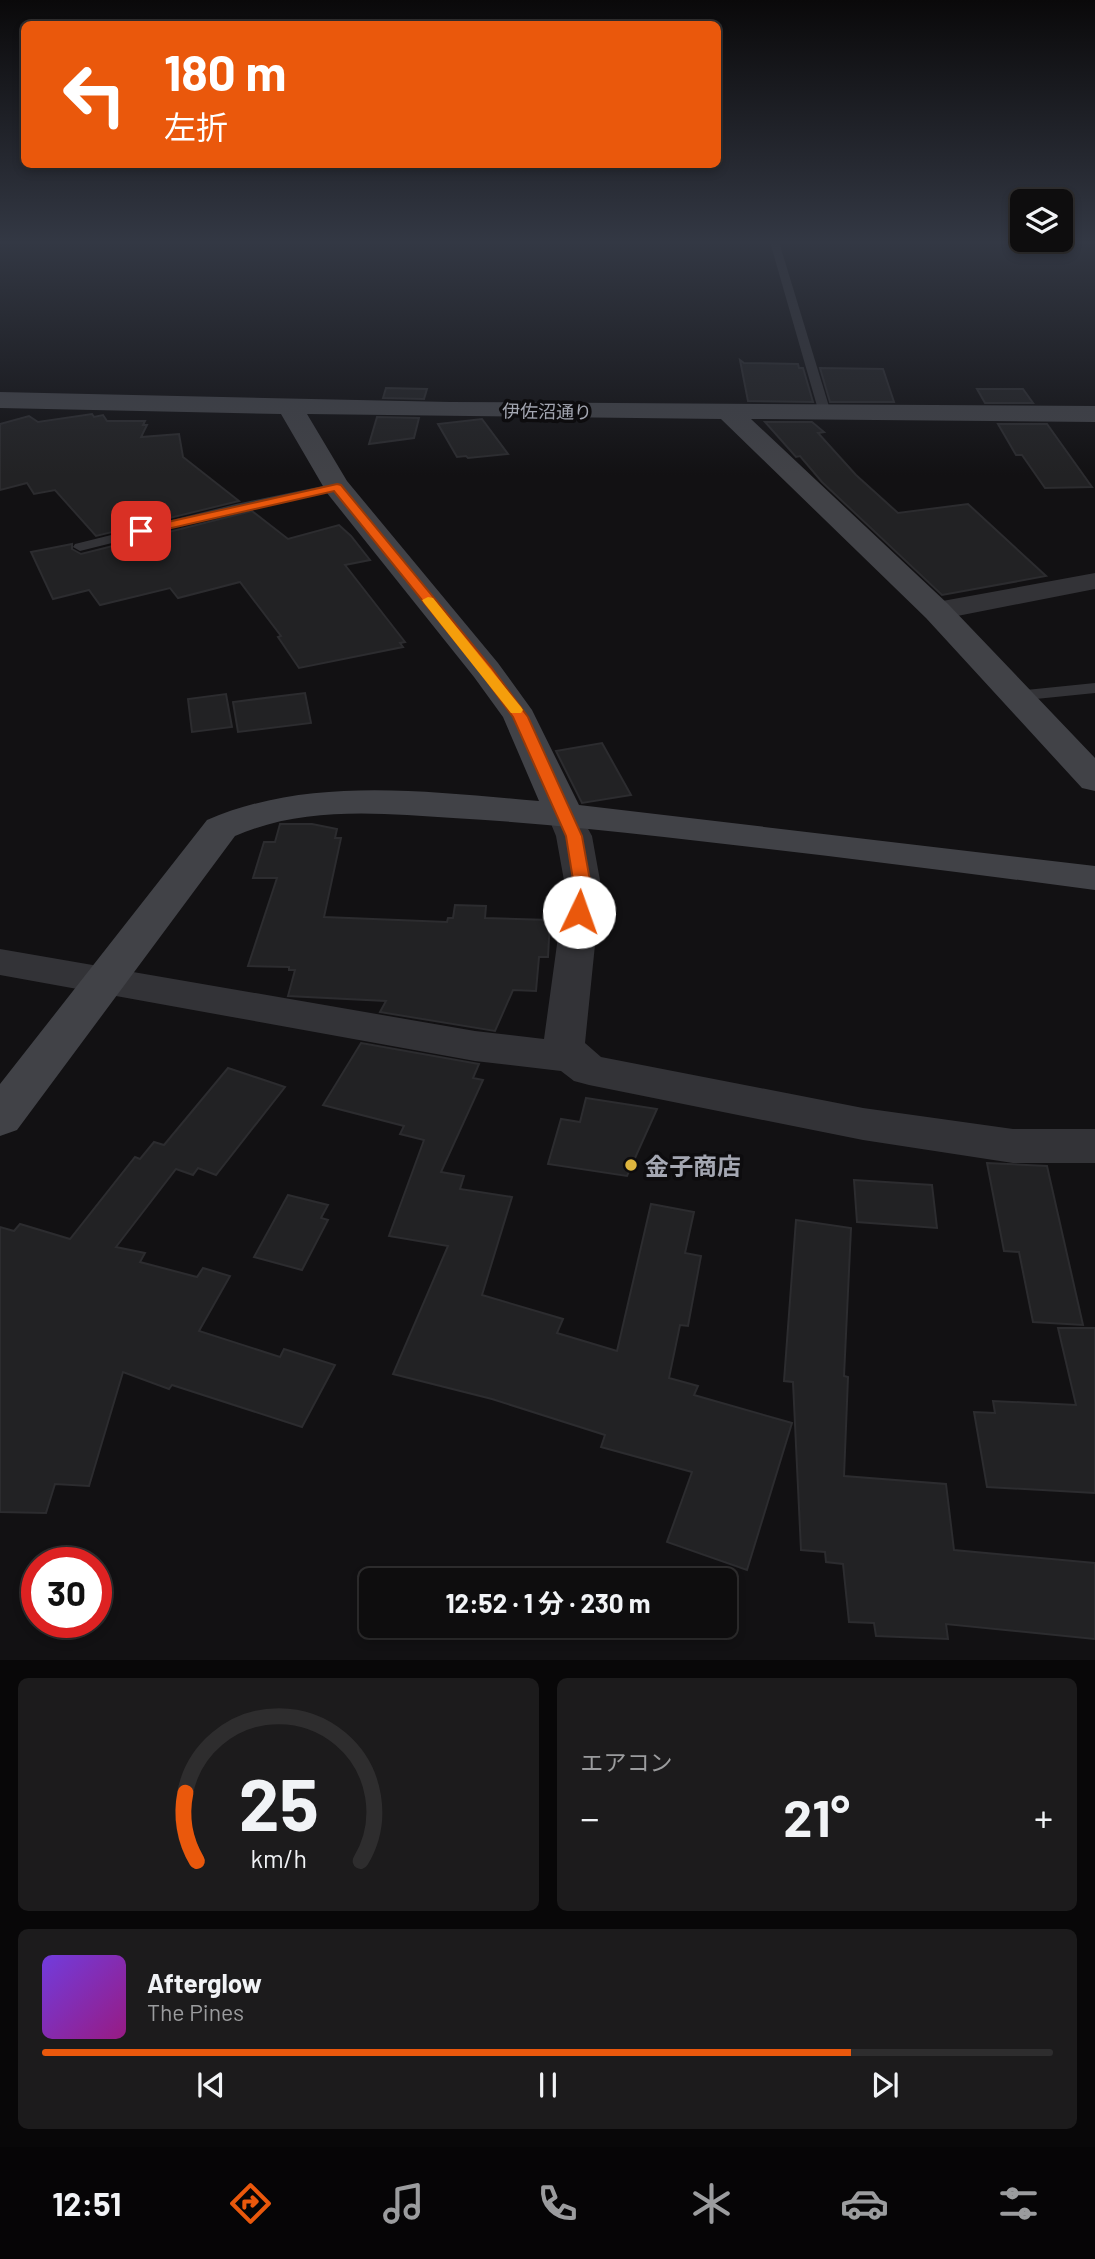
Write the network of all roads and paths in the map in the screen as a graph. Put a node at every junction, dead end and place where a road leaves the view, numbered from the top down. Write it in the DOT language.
graph roads {
  1 [pos="797,319"];
  2 [pos="0,400"];
  3 [pos="288,405"];
  4 [pos="728,412"];
  5 [pos="825,413"];
  6 [pos="1095,414"];
  7 [pos="337,487"];
  8 [pos="80,547"];
  9 [pos="1095,581"];
  10 [pos="937,611"];
  11 [pos="1095,688"];
  12 [pos="1016,696"];
  13 [pos="1095,780"];
  14 [pos="564,814"];
  15 [pos="1095,878"];
  16 [pos="0,962"];
  17 [pos="106,981"];
  18 [pos="572,1057"];
  19 [pos="0,1118"];
  20 [pos="1095,1146"];
  1 -- 5 [label="lane"];
  2 -- 3 [label="street, 伊佐沼通り"];
  3 -- 4 [label="street, 伊佐沼通り"];
  3 -- 7 [label="street"];
  4 -- 5 [label="street, 伊佐沼通り"];
  4 -- 10 [label="street"];
  5 -- 6 [label="street, 伊佐沼通り"];
  7 -- 8 [label="lane"];
  7 -- 14 [label="street"];
  9 -- 10 [label="street"];
  10 -- 12 [label="street"];
  11 -- 12 [label="lane"];
  12 -- 13 [label="street"];
  14 -- 15 [label="street"];
  14 -- 17 [label="street"];
  14 -- 18 [label="street"];
  16 -- 17 [label="street"];
  17 -- 18 [label="street"];
  17 -- 19 [label="street"];
  18 -- 20 [label="street"];
}
